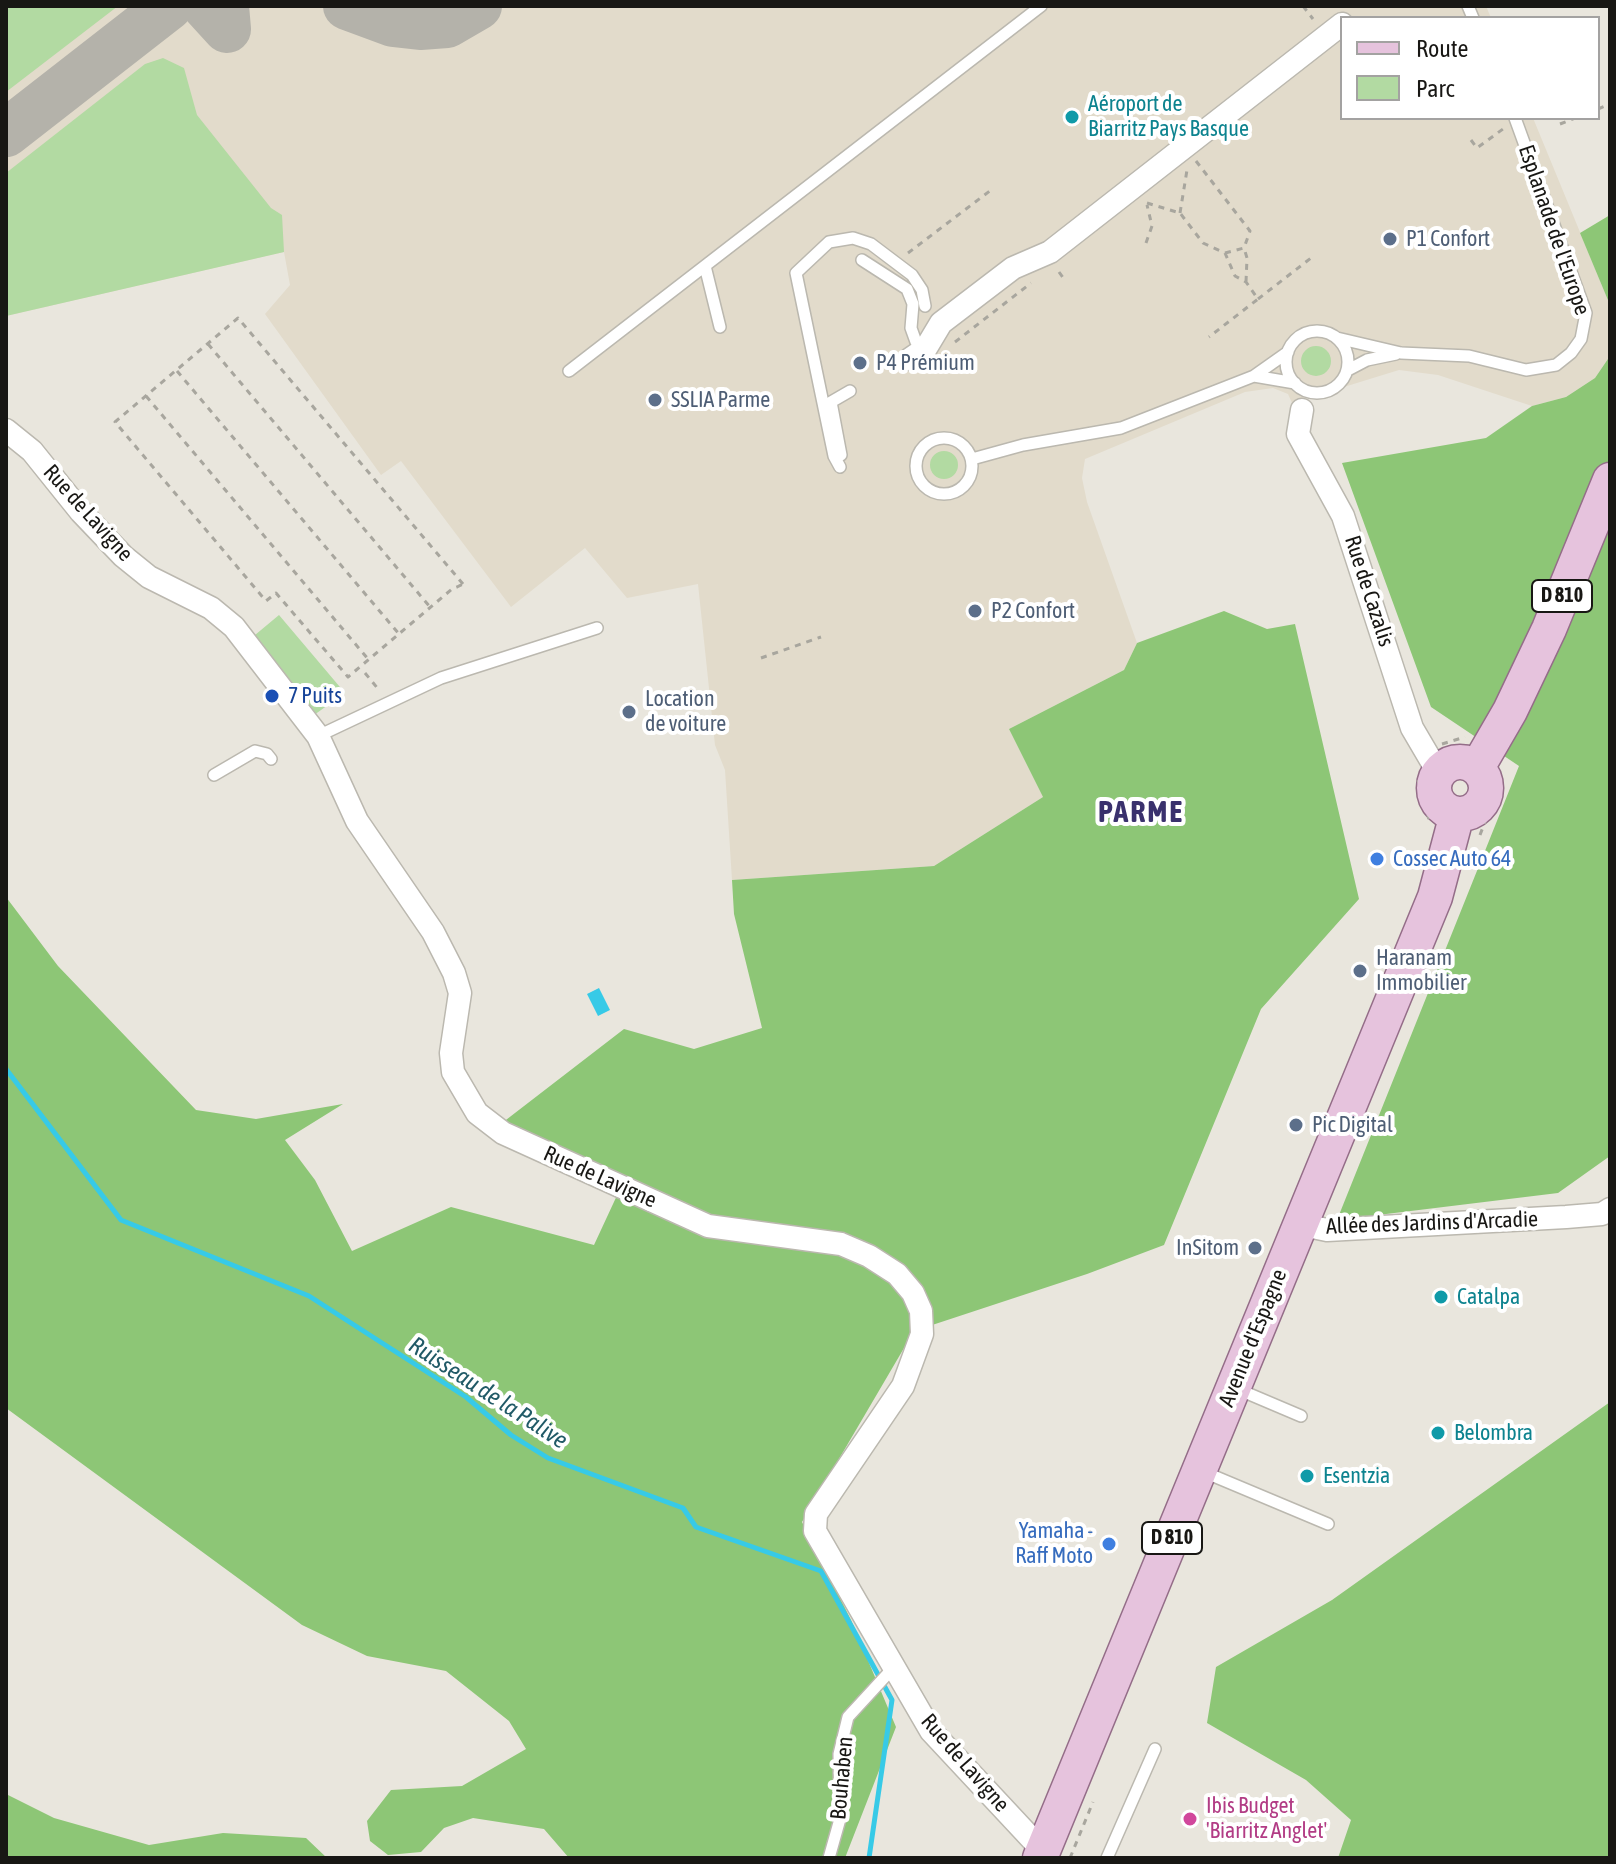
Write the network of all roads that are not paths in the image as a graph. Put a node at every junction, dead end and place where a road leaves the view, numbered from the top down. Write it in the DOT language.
graph roads {
  1 [pos="1041,6"];
  2 [pos="1340,26"];
  3 [pos="1516,121"];
  4 [pos="862,260"];
  5 [pos="705,266"];
  6 [pos="925,306"];
  7 [pos="720,327"];
  8 [pos="1337,338"];
  9 [pos="913,350"];
  10 [pos="1288,352"];
  11 [pos="1401,353"];
  12 [pos="1348,370"];
  13 [pos="569,371"];
  14 [pos="1254,376"];
  15 [pos="1295,383"];
  16 [pos="850,391"];
  17 [pos="1307,401"];
  18 [pos="6,430"];
  19 [pos="972,459"];
  20 [pos="1610,480"];
  21 [pos="597,628"];
  22 [pos="318,736"];
  23 [pos="1475,754"];
  24 [pos="271,759"];
  25 [pos="1438,759"];
  26 [pos="214,775"];
  27 [pos="1457,814"];
  28 [pos="1610,1209"];
  29 [pos="1298,1224"];
  30 [pos="1234,1387"];
  31 [pos="1301,1416"];
  32 [pos="1200,1470"];
  33 [pos="1328,1524"];
  34 [pos="888,1673"];
  35 [pos="1155,1749"];
  36 [pos="1041,1854"];
  37 [pos="829,1858"];
  38 [pos="1107,1858"];
  1 -- 5 [label="lane"];
  2 -- 9 [label="street"];
  3 -- 11 [label="lane, Esplanade de l'Europe"];
  4 -- 9 [label="lane"];
  5 -- 7 [label="lane"];
  5 -- 13 [label="lane"];
  6 -- 16 [label="lane"];
  8 -- 10 [label="lane"];
  8 -- 11 [label="lane, Esplanade de l'Europe"];
  8 -- 12 [label="lane"];
  10 -- 14 [label="lane"];
  10 -- 15 [label="lane"];
  11 -- 12 [label="lane, Esplanade de l'Europe"];
  12 -- 17 [label="lane"];
  14 -- 15 [label="lane"];
  14 -- 19 [label="lane"];
  15 -- 17 [label="lane"];
  17 -- 25 [label="street, Rue de Cazalis"];
  18 -- 22 [label="street, Rue de Lavigne"];
  19 -- 19 [label="lane"];
  20 -- 23 [label="main road, D 810"];
  21 -- 22 [label="lane"];
  22 -- 34 [label="street, Rue de Lavigne"];
  23 -- 25 [label="main road"];
  23 -- 27 [label="main road"];
  24 -- 26 [label="lane"];
  25 -- 27 [label="main road"];
  27 -- 29 [label="main road, Avenue d'Espagne / D 810"];
  28 -- 29 [label="street, Allée des Jardins d'Arcadie"];
  29 -- 30 [label="main road, Avenue d'Espagne / D 810"];
  30 -- 31 [label="lane"];
  30 -- 32 [label="main road, Avenue d'Espagne / D 810"];
  32 -- 33 [label="lane"];
  32 -- 36 [label="main road, Avenue d'Espagne / D 810"];
  34 -- 36 [label="street, Rue de Lavigne"];
  34 -- 37 [label="lane, Bouhaben"];
  35 -- 38 [label="lane"];
}
